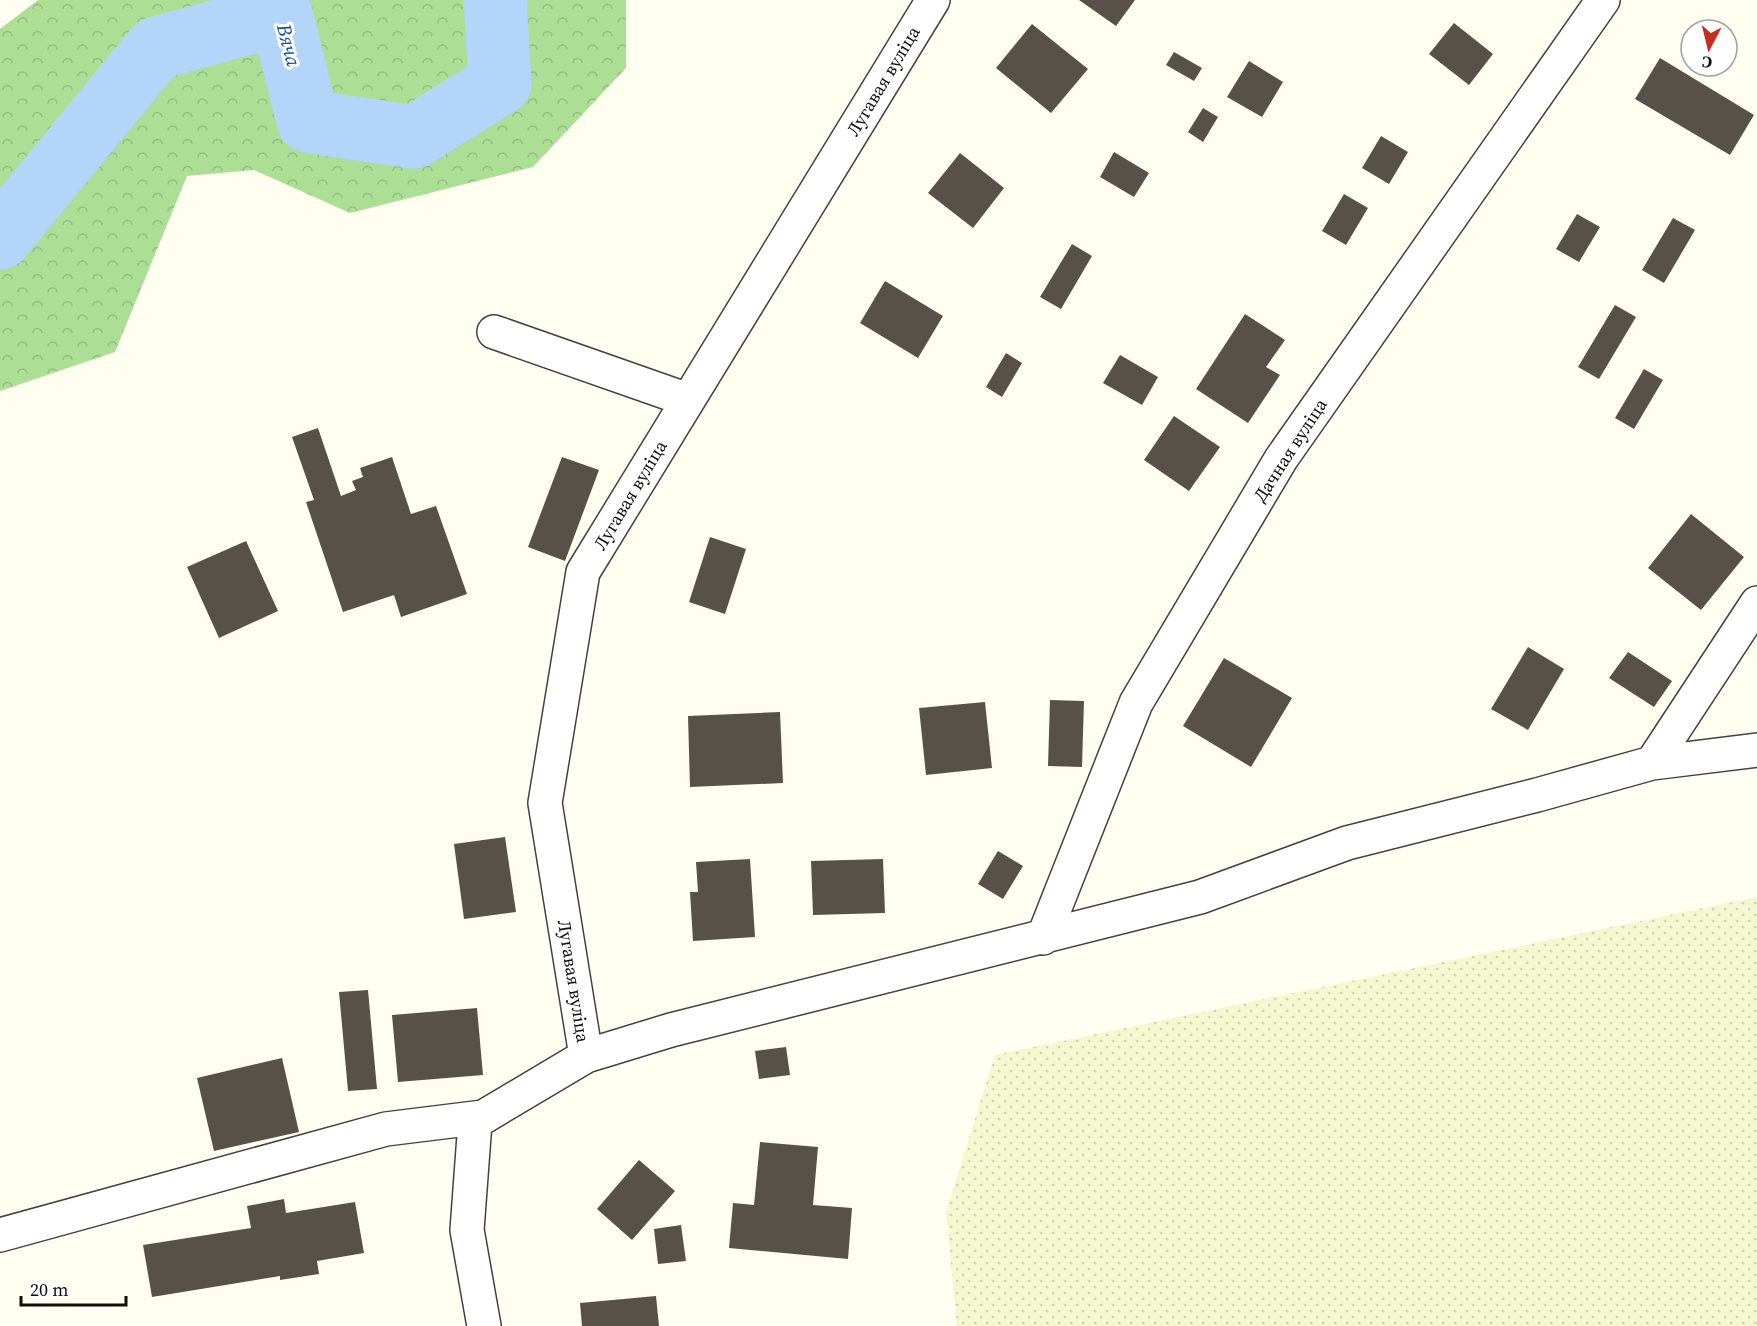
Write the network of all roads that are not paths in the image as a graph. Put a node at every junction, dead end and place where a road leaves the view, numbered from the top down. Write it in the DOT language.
graph roads {
  1 [pos="933,0"];
  2 [pos="1603,0"];
  3 [pos="494,332"];
  4 [pos="688,400"];
  5 [pos="1757,603"];
  6 [pos="1757,750"];
  7 [pos="1652,763"];
  8 [pos="1043,938"];
  9 [pos="586,1056"];
  10 [pos="483,1117"];
  11 [pos="0,1234"];
  12 [pos="484,1326"];
  1 -- 4 [label="street, Лугавая вуліца"];
  2 -- 8 [label="street, Дачная вуліца"];
  3 -- 4 [label="street"];
  4 -- 9 [label="street, Лугавая вуліца"];
  5 -- 7 [label="street"];
  6 -- 7 [label="street"];
  7 -- 8 [label="street"];
  8 -- 9 [label="street"];
  9 -- 10 [label="street"];
  10 -- 11 [label="street"];
  10 -- 12 [label="street"];
}
